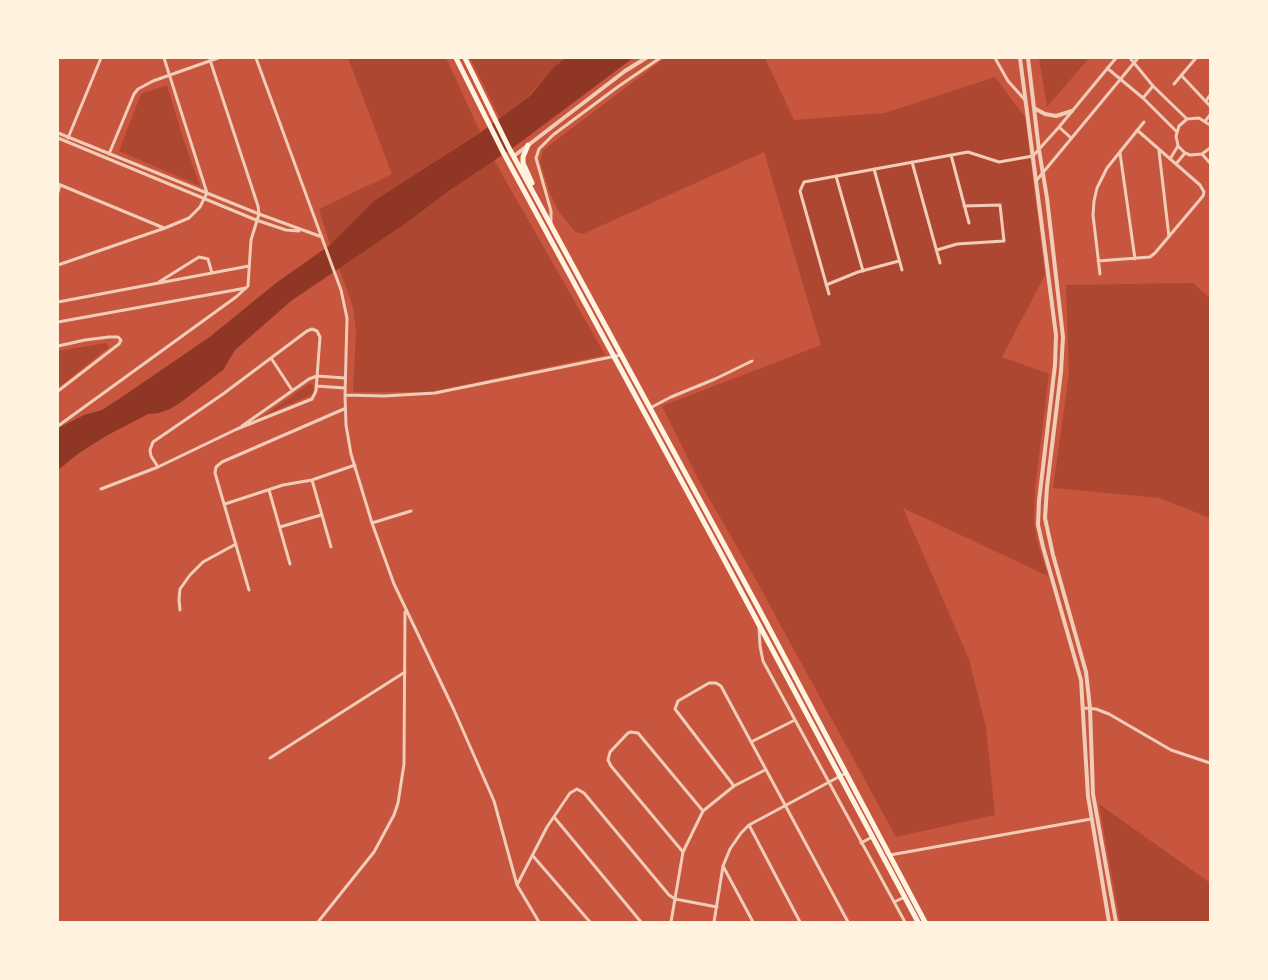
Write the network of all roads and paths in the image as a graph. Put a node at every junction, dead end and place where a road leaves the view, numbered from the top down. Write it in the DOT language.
graph roads {
  1 [pos="100,58"];
  2 [pos="164,58"];
  3 [pos="218,58"];
  4 [pos="256,58"];
  5 [pos="456,58"];
  6 [pos="465,58"];
  7 [pos="646,58"];
  8 [pos="660,58"];
  9 [pos="995,58"];
  10 [pos="1020,58"];
  11 [pos="1028,58"];
  12 [pos="1116,58"];
  13 [pos="1130,58"];
  14 [pos="1138,58"];
  15 [pos="1196,58"];
  16 [pos="210,60"];
  17 [pos="1134,62"];
  18 [pos="1108,68"];
  19 [pos="1181,75"];
  20 [pos="169,76"];
  21 [pos="1120,79"];
  22 [pos="1174,84"];
  23 [pos="1153,86"];
  24 [pos="1210,95"];
  25 [pos="1143,98"];
  26 [pos="1206,101"];
  27 [pos="1026,102"];
  28 [pos="1210,106"];
  29 [pos="1034,108"];
  30 [pos="1072,111"];
  31 [pos="1210,115"];
  32 [pos="1187,119"];
  33 [pos="1206,120"];
  34 [pos="1144,122"];
  35 [pos="1210,125"];
  36 [pos="1059,127"];
  37 [pos="1137,130"];
  38 [pos="1176,131"];
  39 [pos="58,133"];
  40 [pos="58,138"];
  41 [pos="1071,138"];
  42 [pos="67,139"];
  43 [pos="528,145"];
  44 [pos="1178,146"];
  45 [pos="1210,148"];
  46 [pos="1039,150"];
  47 [pos="1158,150"];
  48 [pos="1120,152"];
  49 [pos="1185,153"];
  50 [pos="1202,154"];
  51 [pos="107,155"];
  52 [pos="950,155"];
  53 [pos="514,156"];
  54 [pos="1033,156"];
  55 [pos="1170,159"];
  56 [pos="912,162"];
  57 [pos="125,163"];
  58 [pos="1210,163"];
  59 [pos="1176,164"];
  60 [pos="874,170"];
  61 [pos="155,172"];
  62 [pos="1043,173"];
  63 [pos="836,176"];
  64 [pos="153,177"];
  65 [pos="177,181"];
  66 [pos="1036,181"];
  67 [pos="59,185"];
  68 [pos="175,186"];
  69 [pos="58,192"];
  70 [pos="206,193"];
  71 [pos="535,195"];
  72 [pos="204,197"];
  73 [pos="964,206"];
  74 [pos="259,214"];
  75 [pos="256,220"];
  76 [pos="969,223"];
  77 [pos="552,226"];
  78 [pos="165,228"];
  79 [pos="304,231"];
  80 [pos="1169,237"];
  81 [pos="322,238"];
  82 [pos="937,250"];
  83 [pos="1135,259"];
  84 [pos="899,261"];
  85 [pos="1098,262"];
  86 [pos="940,263"];
  87 [pos="58,264"];
  88 [pos="249,266"];
  89 [pos="902,270"];
  90 [pos="863,271"];
  91 [pos="212,273"];
  92 [pos="1100,274"];
  93 [pos="157,284"];
  94 [pos="826,285"];
  95 [pos="246,288"];
  96 [pos="828,294"];
  97 [pos="58,302"];
  98 [pos="58,322"];
  99 [pos="58,346"];
  100 [pos="621,355"];
  101 [pos="614,357"];
  102 [pos="271,358"];
  103 [pos="752,361"];
  104 [pos="317,376"];
  105 [pos="345,378"];
  106 [pos="316,386"];
  107 [pos="345,388"];
  108 [pos="292,390"];
  109 [pos="58,391"];
  110 [pos="344,395"];
  111 [pos="344,408"];
  112 [pos="650,408"];
  113 [pos="58,426"];
  114 [pos="237,429"];
  115 [pos="355,465"];
  116 [pos="158,467"];
  117 [pos="312,480"];
  118 [pos="101,489"];
  119 [pos="269,489"];
  120 [pos="225,504"];
  121 [pos="411,511"];
  122 [pos="321,515"];
  123 [pos="372,523"];
  124 [pos="280,527"];
  125 [pos="236,544"];
  126 [pos="331,547"];
  127 [pos="722,549"];
  128 [pos="290,564"];
  129 [pos="249,590"];
  130 [pos="405,609"];
  131 [pos="180,610"];
  132 [pos="759,625"];
  133 [pos="406,672"];
  134 [pos="1084,708"];
  135 [pos="1090,708"];
  136 [pos="795,720"];
  137 [pos="751,742"];
  138 [pos="270,758"];
  139 [pos="1210,763"];
  140 [pos="765,770"];
  141 [pos="847,773"];
  142 [pos="840,777"];
  143 [pos="830,783"];
  144 [pos="734,786"];
  145 [pos="785,806"];
  146 [pos="704,811"];
  147 [pos="554,817"];
  148 [pos="1090,819"];
  149 [pos="749,825"];
  150 [pos="872,837"];
  151 [pos="861,843"];
  152 [pos="683,852"];
  153 [pos="889,855"];
  154 [pos="533,856"];
  155 [pos="723,866"];
  156 [pos="517,885"];
  157 [pos="904,897"];
  158 [pos="675,899"];
  159 [pos="894,902"];
  160 [pos="717,907"];
  161 [pos="318,922"];
  162 [pos="539,922"];
  163 [pos="590,922"];
  164 [pos="641,922"];
  165 [pos="671,922"];
  166 [pos="714,922"];
  167 [pos="753,922"];
  168 [pos="800,922"];
  169 [pos="848,922"];
  170 [pos="905,922"];
  171 [pos="918,922"];
  172 [pos="925,922"];
  173 [pos="1109,922"];
  174 [pos="1116,922"];
  1 -- 42 [label="street"];
  2 -- 20 [label="street"];
  3 -- 16 [label="street"];
  4 -- 81 [label="street"];
  5 -- 101 [label="main road"];
  6 -- 53 [label="main road"];
  7 -- 43 [label="street"];
  8 -- 77 [label="street"];
  9 -- 27 [label="street"];
  10 -- 27 [label="street"];
  11 -- 29 [label="street"];
  12 -- 18 [label="street"];
  13 -- 17 [label="street"];
  14 -- 17 [label="street"];
  15 -- 19 [label="street"];
  16 -- 20 [label="street"];
  16 -- 74 [label="street"];
  17 -- 21 [label="street"];
  17 -- 23 [label="street"];
  18 -- 21 [label="street"];
  18 -- 30 [label="street"];
  19 -- 22 [label="street"];
  19 -- 26 [label="street"];
  20 -- 51 [label="street"];
  20 -- 70 [label="street"];
  21 -- 25 [label="street"];
  21 -- 41 [label="street"];
  23 -- 25 [label="street"];
  23 -- 32 [label="street"];
  24 -- 26 [label="street"];
  25 -- 38 [label="street"];
  26 -- 28 [label="street"];
  27 -- 54 [label="street"];
  29 -- 30 [label="street"];
  29 -- 46 [label="street"];
  30 -- 36 [label="street"];
  31 -- 33 [label="street"];
  32 -- 33 [label="street"];
  32 -- 38 [label="street"];
  33 -- 35 [label="street"];
  34 -- 37 [label="street"];
  36 -- 41 [label="street"];
  36 -- 46 [label="street"];
  37 -- 47 [label="street"];
  37 -- 48 [label="street"];
  38 -- 44 [label="street"];
  39 -- 42 [label="street"];
  40 -- 42 [label="street"];
  41 -- 62 [label="street"];
  42 -- 51 [label="street"];
  43 -- 53 [label="street"];
  43 -- 71 [label="main road"];
  44 -- 49 [label="street"];
  44 -- 55 [label="street"];
  45 -- 50 [label="street"];
  46 -- 54 [label="street"];
  46 -- 62 [label="street"];
  47 -- 55 [label="street"];
  47 -- 80 [label="street"];
  48 -- 83 [label="street"];
  48 -- 85 [label="street"];
  49 -- 50 [label="street"];
  49 -- 59 [label="street"];
  50 -- 58 [label="street"];
  51 -- 57 [label="street"];
  52 -- 54 [label="street"];
  52 -- 56 [label="street"];
  52 -- 73 [label="street"];
  53 -- 71 [label="main road"];
  54 -- 66 [label="street"];
  55 -- 59 [label="street"];
  56 -- 60 [label="street"];
  56 -- 82 [label="street"];
  57 -- 61 [label="street"];
  57 -- 64 [label="street"];
  59 -- 80 [label="street"];
  60 -- 63 [label="street"];
  60 -- 84 [label="street"];
  61 -- 64 [label="street"];
  61 -- 65 [label="street"];
  62 -- 66 [label="street"];
  62 -- 135 [label="street"];
  63 -- 90 [label="street"];
  63 -- 94 [label="street"];
  64 -- 68 [label="street"];
  65 -- 68 [label="street"];
  65 -- 70 [label="street"];
  66 -- 134 [label="street"];
  67 -- 69 [label="street"];
  67 -- 78 [label="street"];
  68 -- 72 [label="street"];
  70 -- 72 [label="street"];
  70 -- 74 [label="street"];
  71 -- 77 [label="main road"];
  72 -- 75 [label="street"];
  72 -- 78 [label="street"];
  73 -- 76 [label="street"];
  73 -- 82 [label="street"];
  74 -- 75 [label="street"];
  74 -- 79 [label="street"];
  75 -- 79 [label="street"];
  75 -- 88 [label="street"];
  77 -- 100 [label="main road"];
  78 -- 87 [label="street"];
  79 -- 81 [label="street"];
  80 -- 83 [label="street"];
  81 -- 105 [label="street"];
  82 -- 86 [label="street"];
  83 -- 85 [label="street"];
  84 -- 89 [label="street"];
  84 -- 90 [label="street"];
  85 -- 92 [label="street"];
  88 -- 91 [label="street"];
  88 -- 95 [label="street"];
  90 -- 94 [label="street"];
  91 -- 93 [label="street"];
  91 -- 93 [label="street"];
  93 -- 97 [label="street"];
  94 -- 96 [label="street"];
  95 -- 98 [label="street"];
  95 -- 113 [label="street"];
  99 -- 109 [label="street"];
  100 -- 101 [label="street"];
  100 -- 112 [label="main road"];
  101 -- 110 [label="street"];
  101 -- 127 [label="main road"];
  102 -- 104 [label="street"];
  102 -- 108 [label="street"];
  102 -- 116 [label="street"];
  103 -- 112 [label="street"];
  104 -- 105 [label="street"];
  104 -- 106 [label="street"];
  104 -- 108 [label="street"];
  105 -- 107 [label="street"];
  106 -- 107 [label="street"];
  106 -- 114 [label="street"];
  107 -- 110 [label="street"];
  108 -- 114 [label="street"];
  110 -- 111 [label="street"];
  111 -- 115 [label="street"];
  111 -- 120 [label="street"];
  112 -- 127 [label="main road"];
  114 -- 116 [label="street"];
  115 -- 117 [label="street"];
  115 -- 123 [label="street"];
  116 -- 118 [label="street"];
  117 -- 119 [label="street"];
  117 -- 122 [label="street"];
  119 -- 120 [label="street"];
  119 -- 124 [label="street"];
  120 -- 125 [label="street"];
  121 -- 123 [label="street"];
  122 -- 124 [label="street"];
  122 -- 126 [label="street"];
  123 -- 130 [label="street"];
  124 -- 128 [label="street"];
  125 -- 129 [label="street"];
  125 -- 131 [label="street"];
  127 -- 132 [label="main road"];
  127 -- 141 [label="main road"];
  130 -- 133 [label="street"];
  130 -- 156 [label="street"];
  132 -- 136 [label="street"];
  132 -- 142 [label="main road"];
  133 -- 138 [label="street"];
  133 -- 161 [label="street"];
  134 -- 135 [label="street"];
  134 -- 148 [label="street"];
  135 -- 139 [label="street"];
  135 -- 174 [label="street"];
  136 -- 137 [label="street"];
  136 -- 143 [label="street"];
  137 -- 140 [label="street"];
  137 -- 144 [label="street"];
  140 -- 144 [label="street"];
  140 -- 145 [label="street"];
  141 -- 142 [label="street"];
  141 -- 153 [label="main road"];
  142 -- 143 [label="street"];
  142 -- 150 [label="main road"];
  143 -- 145 [label="street"];
  143 -- 151 [label="street"];
  144 -- 146 [label="street"];
  145 -- 149 [label="street"];
  145 -- 169 [label="street"];
  146 -- 152 [label="street"];
  146 -- 152 [label="street"];
  147 -- 154 [label="street"];
  147 -- 158 [label="street"];
  147 -- 164 [label="street"];
  148 -- 153 [label="street"];
  148 -- 173 [label="street"];
  149 -- 155 [label="street"];
  149 -- 168 [label="street"];
  150 -- 151 [label="street"];
  150 -- 157 [label="main road"];
  151 -- 159 [label="street"];
  152 -- 158 [label="street"];
  153 -- 172 [label="main road"];
  154 -- 156 [label="street"];
  154 -- 163 [label="street"];
  155 -- 160 [label="street"];
  155 -- 167 [label="street"];
  156 -- 162 [label="street"];
  157 -- 159 [label="street"];
  157 -- 171 [label="main road"];
  158 -- 160 [label="street"];
  158 -- 165 [label="street"];
  159 -- 170 [label="street"];
  160 -- 166 [label="street"];
}
